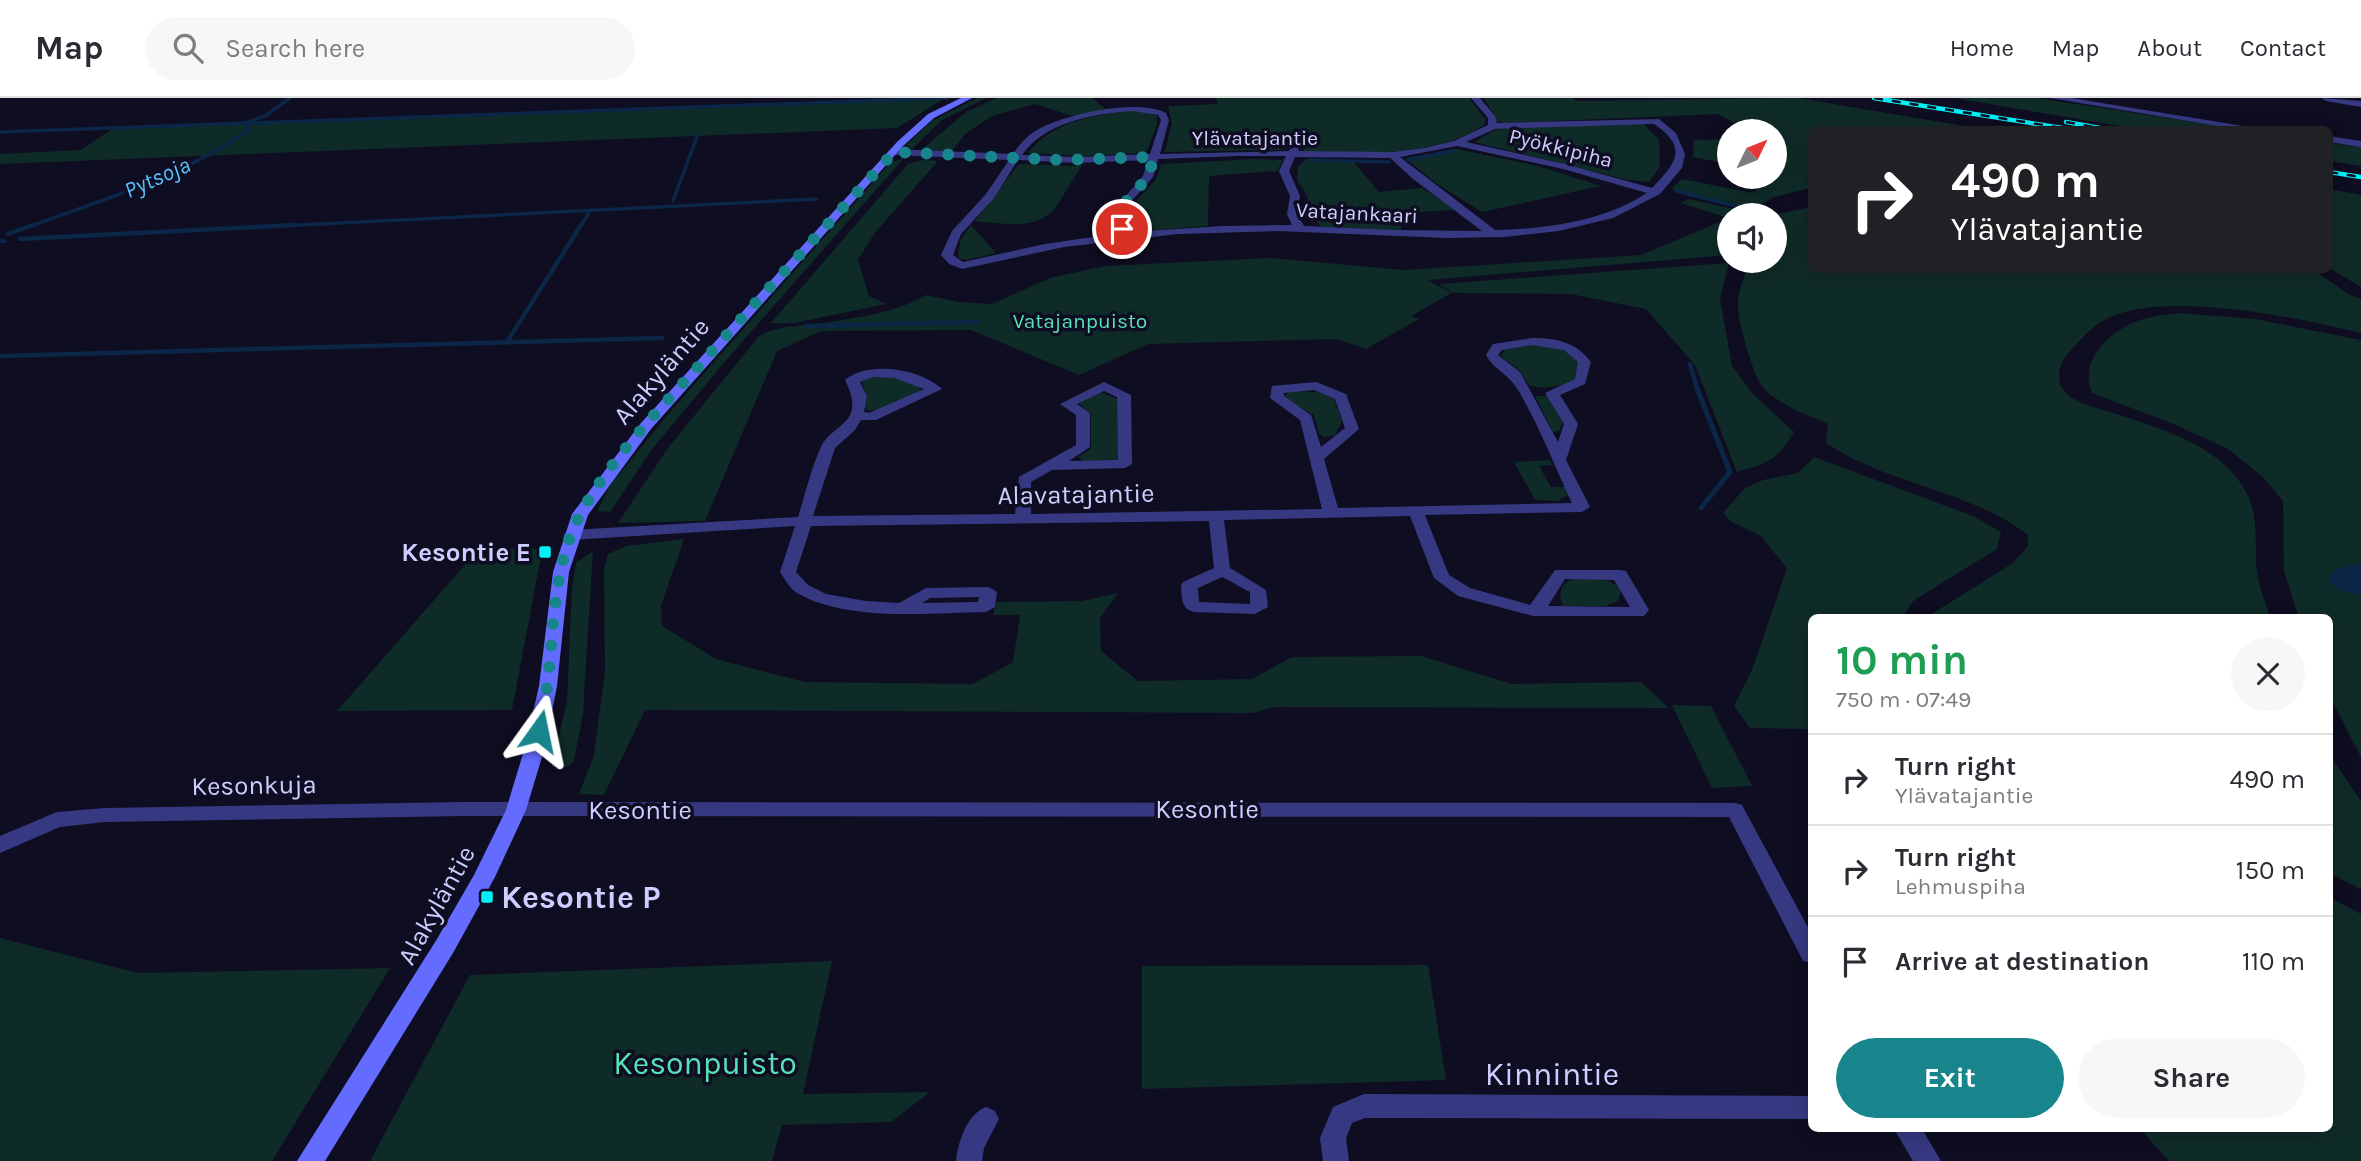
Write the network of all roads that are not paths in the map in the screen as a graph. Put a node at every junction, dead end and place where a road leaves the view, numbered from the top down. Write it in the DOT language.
graph roads {
  1 [pos="968,98"];
  2 [pos="1475,98"];
  3 [pos="2054,98"];
  4 [pos="2326,98"];
  5 [pos="2361,104"];
  6 [pos="1493,126"];
  7 [pos="2238,126"];
  8 [pos="1302,132"];
  9 [pos="2333,140"];
  10 [pos="1457,143"];
  11 [pos="2361,144"];
  12 [pos="894,152"];
  13 [pos="1294,153"];
  14 [pos="1393,155"];
  15 [pos="1154,157"];
  16 [pos="1016,158"];
  17 [pos="1656,192"];
  18 [pos="1301,229"];
  19 [pos="1493,234"];
  20 [pos="1126,235"];
  21 [pos="1526,392"];
  22 [pos="1552,393"];
  23 [pos="856,416"];
  24 [pos="1316,458"];
  25 [pos="1559,460"];
  26 [pos="1047,466"];
  27 [pos="1416,511"];
  28 [pos="1331,512"];
  29 [pos="1216,516"];
  30 [pos="1023,519"];
  31 [pos="805,521"];
  32 [pos="571,535"];
  33 [pos="1222,570"];
  34 [pos="904,607"];
  35 [pos="1533,611"];
  36 [pos="516,810"];
  37 [pos="0,845"];
  38 [pos="1808,948"];
  39 [pos="1808,1108"];
  40 [pos="986,1119"];
  41 [pos="1909,1132"];
  42 [pos="310,1161"];
  43 [pos="969,1161"];
  44 [pos="1336,1161"];
  45 [pos="1928,1161"];
  1 -- 12 [label="street, Alakyläntie"];
  2 -- 6 [label="street"];
  3 -- 7 [label="street"];
  4 -- 5 [label="street"];
  6 -- 10 [label="street, Ylävatajantie"];
  6 -- 17 [label="street, Vatajankaari"];
  8 -- 13 [label="street"];
  9 -- 11 [label="street"];
  10 -- 14 [label="street, Ylävatajantie"];
  10 -- 17 [label="street, Pyökkipiha"];
  12 -- 16 [label="street, Ylävatajantie"];
  12 -- 32 [label="street, Alakyläntie"];
  13 -- 14 [label="street, Ylävatajantie"];
  13 -- 15 [label="street, Ylävatajantie"];
  13 -- 18 [label="street"];
  14 -- 19 [label="street"];
  15 -- 16 [label="street, Ylävatajantie"];
  15 -- 16 [label="street"];
  15 -- 20 [label="street"];
  16 -- 20 [label="street, Vatajankaari"];
  17 -- 19 [label="street, Vatajankaari"];
  18 -- 19 [label="street, Vatajankaari"];
  18 -- 20 [label="street, Vatajankaari"];
  21 -- 22 [label="street"];
  21 -- 22 [label="street"];
  21 -- 25 [label="street"];
  22 -- 25 [label="street"];
  23 -- 23 [label="street"];
  23 -- 31 [label="street"];
  24 -- 24 [label="street"];
  24 -- 28 [label="street"];
  25 -- 27 [label="street, Alavatajantie"];
  26 -- 26 [label="street"];
  26 -- 30 [label="street"];
  27 -- 28 [label="street, Alavatajantie"];
  27 -- 35 [label="street"];
  28 -- 29 [label="street, Alavatajantie"];
  29 -- 30 [label="street, Alavatajantie"];
  29 -- 33 [label="street"];
  30 -- 31 [label="street, Alavatajantie"];
  31 -- 32 [label="street, Alavatajantie"];
  31 -- 34 [label="street"];
  32 -- 36 [label="street, Alakyläntie"];
  35 -- 35 [label="street"];
  36 -- 37 [label="street, Kesonkuja"];
  36 -- 38 [label="street, Kesontie"];
  36 -- 42 [label="street, Alakyläntie"];
  39 -- 44 [label="street, Kinnintie"];
  40 -- 43 [label="street"];
  41 -- 45 [label="street"];
}
